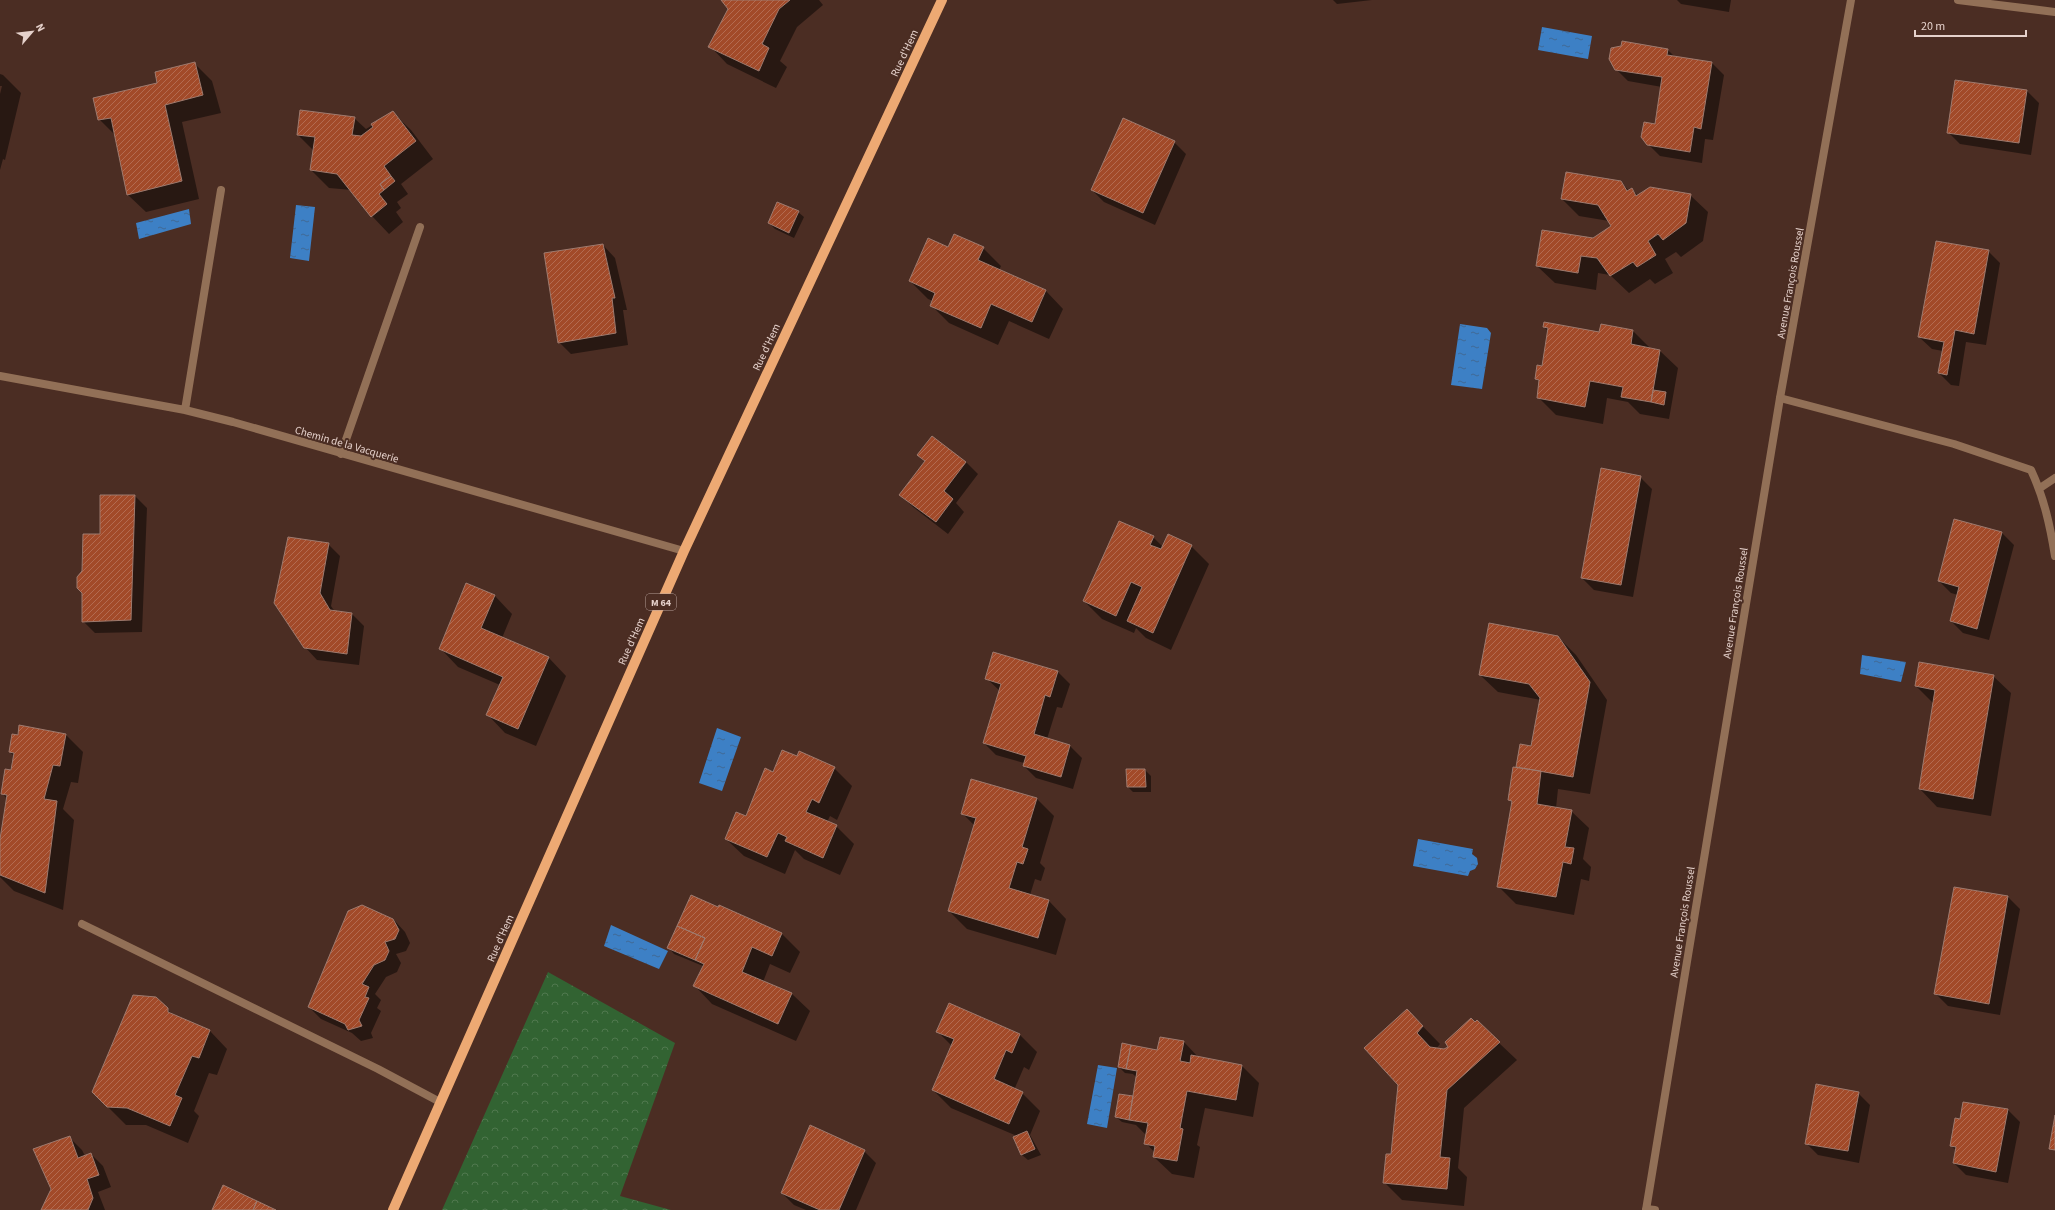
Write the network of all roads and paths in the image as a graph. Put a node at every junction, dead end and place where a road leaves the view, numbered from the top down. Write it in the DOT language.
graph roads {
  1 [pos="942,0"];
  2 [pos="1851,0"];
  3 [pos="1958,0"];
  4 [pos="2055,12"];
  5 [pos="221,190"];
  6 [pos="420,228"];
  7 [pos="0,376"];
  8 [pos="1780,398"];
  9 [pos="185,410"];
  10 [pos="341,454"];
  11 [pos="2055,478"];
  12 [pos="2040,488"];
  13 [pos="684,551"];
  14 [pos="2055,556"];
  15 [pos="82,924"];
  16 [pos="440,1102"];
  17 [pos="1646,1209"];
  18 [pos="393,1210"];
  19 [pos="1655,1210"];
  1 -- 13 [label="main road, Rue d'Hem / M 64"];
  2 -- 8 [label="street, Avenue François Roussel"];
  3 -- 4 [label="street"];
  5 -- 9 [label="street"];
  6 -- 10 [label="street"];
  7 -- 9 [label="street, Chemin de la Vacquerie"];
  8 -- 12 [label="street"];
  8 -- 17 [label="street, Avenue François Roussel"];
  9 -- 10 [label="street, Chemin de la Vacquerie"];
  10 -- 13 [label="street, Chemin de la Vacquerie"];
  11 -- 12 [label="street"];
  12 -- 14 [label="street"];
  13 -- 16 [label="main road, Rue d'Hem / M 64"];
  15 -- 16 [label="street"];
  16 -- 18 [label="main road, Rue d'Hem / M 64"];
  17 -- 19 [label="street"];
}
